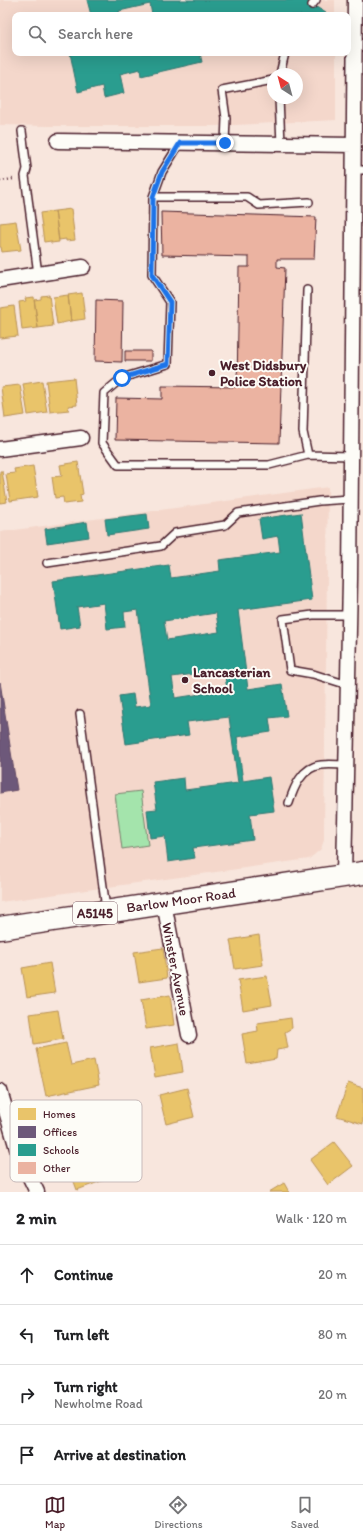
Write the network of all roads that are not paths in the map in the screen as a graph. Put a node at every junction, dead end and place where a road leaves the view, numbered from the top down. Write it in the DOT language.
graph roads {
  1 [pos="355,0"];
  2 [pos="359,34"];
  3 [pos="284,56"];
  4 [pos="281,68"];
  5 [pos="267,81"];
  6 [pos="280,104"];
  7 [pos="22,131"];
  8 [pos="58,141"];
  9 [pos="180,143"];
  10 [pos="225,143"];
  11 [pos="281,144"];
  12 [pos="353,145"];
  13 [pos="358,170"];
  14 [pos="153,197"];
  15 [pos="309,202"];
  16 [pos="83,267"];
  17 [pos="38,274"];
  18 [pos="0,280"];
  19 [pos="306,290"];
  20 [pos="81,438"];
  21 [pos="0,449"];
  22 [pos="308,455"];
  23 [pos="350,456"];
  24 [pos="350,499"];
  25 [pos="47,563"];
  26 [pos="349,615"];
  27 [pos="348,685"];
  28 [pos="80,714"];
  29 [pos="346,765"];
  30 [pos="289,804"];
  31 [pos="353,875"];
  32 [pos="164,903"];
  33 [pos="107,912"];
  34 [pos="0,928"];
  35 [pos="189,1035"];
  36 [pos="0,1091"];
  37 [pos="10,1125"];
  38 [pos="32,1182"];
  39 [pos="37,1192"];
  1 -- 2 [label="street"];
  2 -- 12 [label="street"];
  3 -- 4 [label="lane"];
  5 -- 10 [label="lane"];
  6 -- 11 [label="lane"];
  7 -- 17 [label="lane"];
  8 -- 9 [label="street"];
  9 -- 10 [label="street"];
  9 -- 14 [label="lane"];
  10 -- 11 [label="street"];
  11 -- 12 [label="street"];
  12 -- 13 [label="street"];
  13 -- 23 [label="street"];
  14 -- 15 [label="lane"];
  14 -- 22 [label="lane"];
  16 -- 17 [label="street"];
  17 -- 18 [label="street"];
  19 -- 22 [label="lane"];
  20 -- 21 [label="street"];
  22 -- 23 [label="lane"];
  23 -- 24 [label="street"];
  24 -- 25 [label="lane"];
  24 -- 26 [label="street"];
  26 -- 27 [label="street"];
  26 -- 27 [label="lane"];
  27 -- 29 [label="street"];
  28 -- 33 [label="lane"];
  29 -- 30 [label="lane"];
  29 -- 31 [label="street"];
  31 -- 32 [label="main road, Barlow Moor Road / A5145"];
  32 -- 33 [label="main road, Barlow Moor Road / A5145"];
  32 -- 35 [label="street, Winster Avenue"];
  33 -- 34 [label="main road, Barlow Moor Road / A5145"];
  36 -- 37 [label="street"];
  38 -- 39 [label="street"];
}
